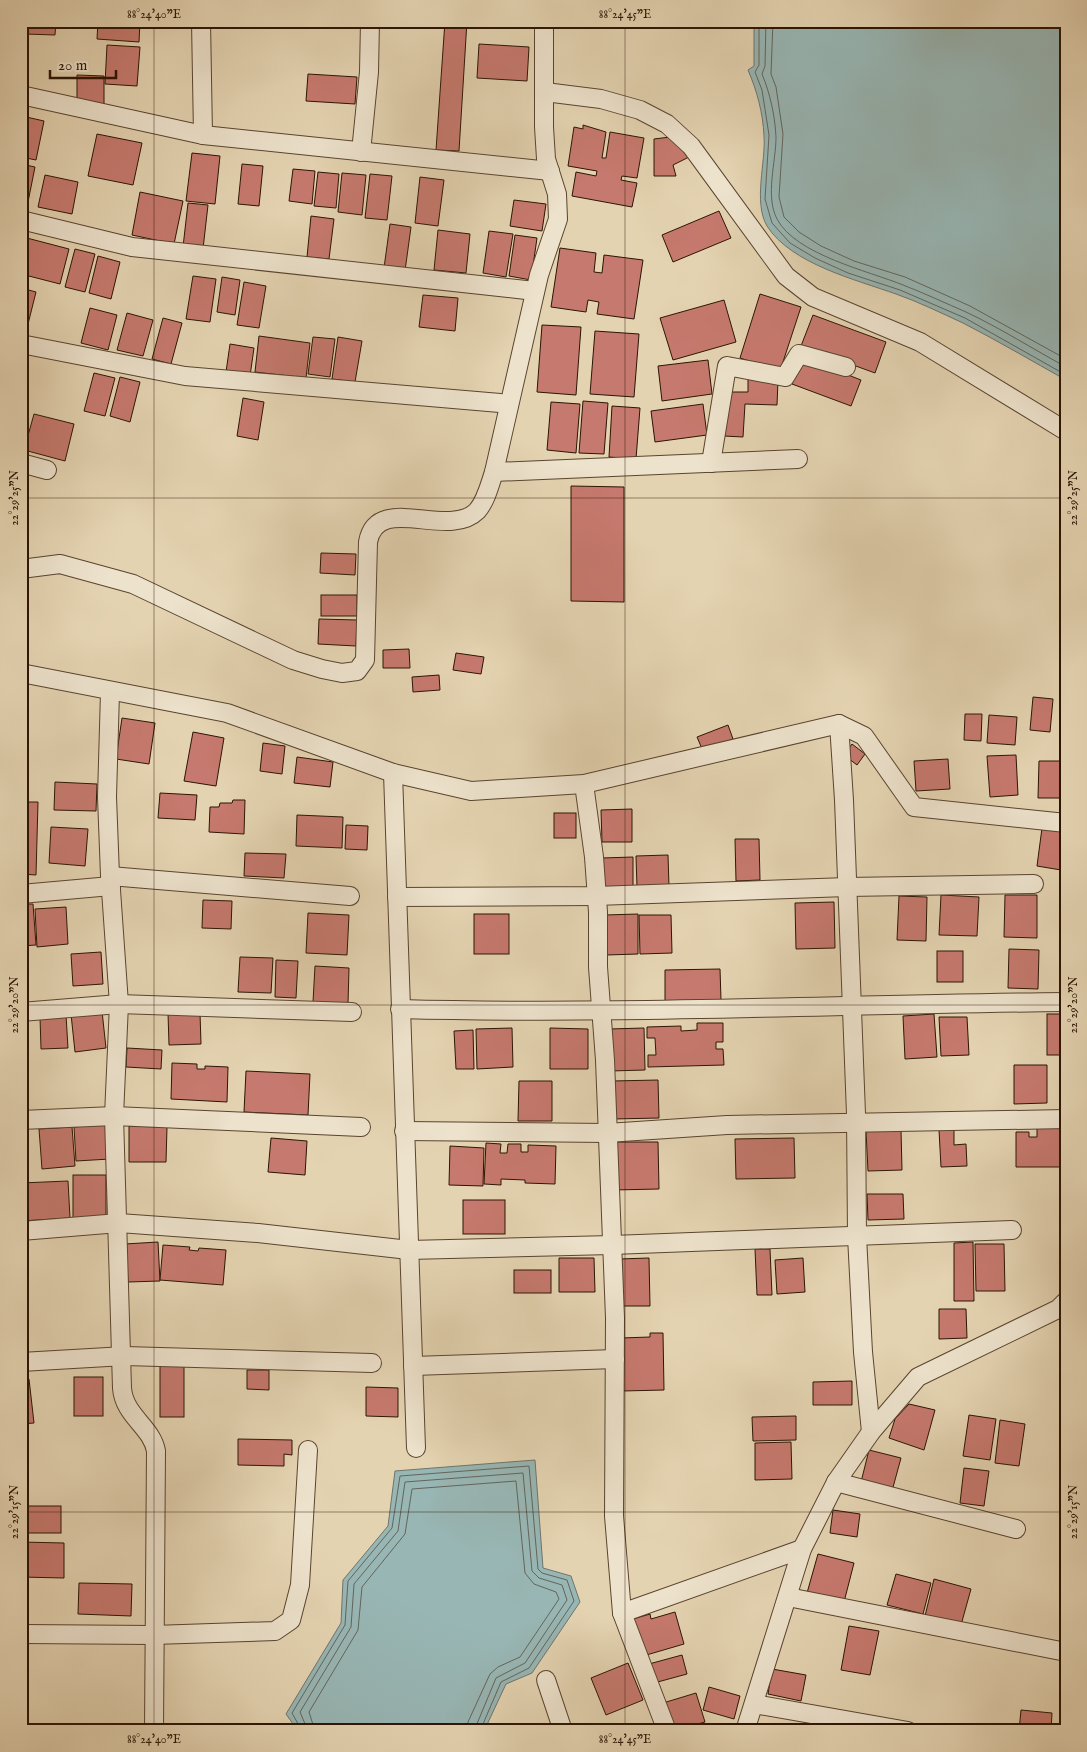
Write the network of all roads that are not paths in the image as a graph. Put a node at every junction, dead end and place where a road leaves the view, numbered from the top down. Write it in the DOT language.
graph roads {
  1 [pos="200,21"];
  2 [pos="370,21"];
  3 [pos="544,21"];
  4 [pos="545,92"];
  5 [pos="21,95"];
  6 [pos="203,135"];
  7 [pos="361,152"];
  8 [pos="550,171"];
  9 [pos="21,220"];
  10 [pos="536,291"];
  11 [pos="21,344"];
  12 [pos="846,367"];
  13 [pos="508,406"];
  14 [pos="1066,431"];
  15 [pos="798,459"];
  16 [pos="21,463"];
  17 [pos="712,463"];
  18 [pos="47,470"];
  19 [pos="494,472"];
  20 [pos="21,569"];
  21 [pos="21,673"];
  22 [pos="110,692"];
  23 [pos="839,724"];
  24 [pos="393,773"];
  25 [pos="584,784"];
  26 [pos="1066,823"];
  27 [pos="110,881"];
  28 [pos="1034,884"];
  29 [pos="847,887"];
  30 [pos="21,894"];
  31 [pos="350,896"];
  32 [pos="596,896"];
  33 [pos="397,897"];
  34 [pos="1066,1002"];
  35 [pos="119,1004"];
  36 [pos="851,1004"];
  37 [pos="400,1009"];
  38 [pos="21,1012"];
  39 [pos="352,1012"];
  40 [pos="602,1012"];
  41 [pos="114,1116"];
  42 [pos="1066,1119"];
  43 [pos="21,1120"];
  44 [pos="856,1125"];
  45 [pos="361,1127"];
  46 [pos="404,1131"];
  47 [pos="607,1133"];
  48 [pos="119,1222"];
  49 [pos="1012,1230"];
  50 [pos="21,1231"];
  51 [pos="857,1236"];
  52 [pos="612,1245"];
  53 [pos="409,1250"];
  54 [pos="1063,1307"];
  55 [pos="121,1356"];
  56 [pos="616,1359"];
  57 [pos="21,1362"];
  58 [pos="372,1363"];
  59 [pos="413,1366"];
  60 [pos="871,1432"];
  61 [pos="416,1448"];
  62 [pos="308,1450"];
  63 [pos="836,1482"];
  64 [pos="1016,1529"];
  65 [pos="802,1549"];
  66 [pos="788,1597"];
  67 [pos="622,1613"];
  68 [pos="21,1634"];
  69 [pos="153,1634"];
  70 [pos="1066,1652"];
  71 [pos="546,1680"];
  72 [pos="754,1704"];
  73 [pos="154,1731"];
  74 [pos="563,1731"];
  75 [pos="667,1731"];
  76 [pos="745,1731"];
  77 [pos="908,1731"];
  1 -- 6 [label="street"];
  2 -- 7 [label="street"];
  3 -- 4 [label="street"];
  4 -- 8 [label="street"];
  4 -- 14 [label="street"];
  5 -- 6 [label="street"];
  6 -- 7 [label="street"];
  7 -- 8 [label="street"];
  8 -- 10 [label="street"];
  9 -- 10 [label="street"];
  10 -- 13 [label="street"];
  11 -- 13 [label="street"];
  12 -- 17 [label="street"];
  13 -- 19 [label="street"];
  15 -- 17 [label="street"];
  16 -- 18 [label="street"];
  17 -- 19 [label="street"];
  19 -- 20 [label="street"];
  21 -- 22 [label="street"];
  22 -- 24 [label="street"];
  22 -- 27 [label="street"];
  23 -- 25 [label="street"];
  23 -- 26 [label="street"];
  23 -- 29 [label="street"];
  24 -- 25 [label="street"];
  24 -- 33 [label="street"];
  25 -- 32 [label="street"];
  27 -- 30 [label="street"];
  27 -- 31 [label="street"];
  27 -- 35 [label="street"];
  28 -- 29 [label="street"];
  29 -- 32 [label="street"];
  29 -- 36 [label="street"];
  32 -- 33 [label="street"];
  32 -- 40 [label="street"];
  33 -- 37 [label="street"];
  34 -- 36 [label="street"];
  35 -- 38 [label="street"];
  35 -- 39 [label="street"];
  35 -- 41 [label="street"];
  36 -- 40 [label="street"];
  36 -- 44 [label="street"];
  37 -- 40 [label="street"];
  37 -- 46 [label="street"];
  40 -- 47 [label="street"];
  41 -- 43 [label="street"];
  41 -- 45 [label="street"];
  41 -- 48 [label="street"];
  42 -- 44 [label="street"];
  44 -- 47 [label="street"];
  44 -- 51 [label="street"];
  46 -- 47 [label="street"];
  46 -- 53 [label="street"];
  47 -- 52 [label="street"];
  48 -- 50 [label="street"];
  48 -- 53 [label="street"];
  48 -- 55 [label="street"];
  49 -- 51 [label="street"];
  51 -- 52 [label="street"];
  51 -- 60 [label="street"];
  52 -- 53 [label="street"];
  52 -- 56 [label="street"];
  53 -- 59 [label="street"];
  54 -- 60 [label="street"];
  55 -- 57 [label="street"];
  55 -- 58 [label="street"];
  55 -- 69 [label="street"];
  56 -- 59 [label="street"];
  56 -- 67 [label="street"];
  59 -- 61 [label="street"];
  60 -- 63 [label="street"];
  62 -- 69 [label="street"];
  63 -- 64 [label="street"];
  63 -- 65 [label="street"];
  65 -- 66 [label="street"];
  65 -- 67 [label="street"];
  66 -- 70 [label="street"];
  66 -- 72 [label="street"];
  67 -- 75 [label="street"];
  68 -- 69 [label="street"];
  69 -- 73 [label="street"];
  71 -- 74 [label="street"];
  72 -- 76 [label="street"];
  72 -- 77 [label="street"];
}
